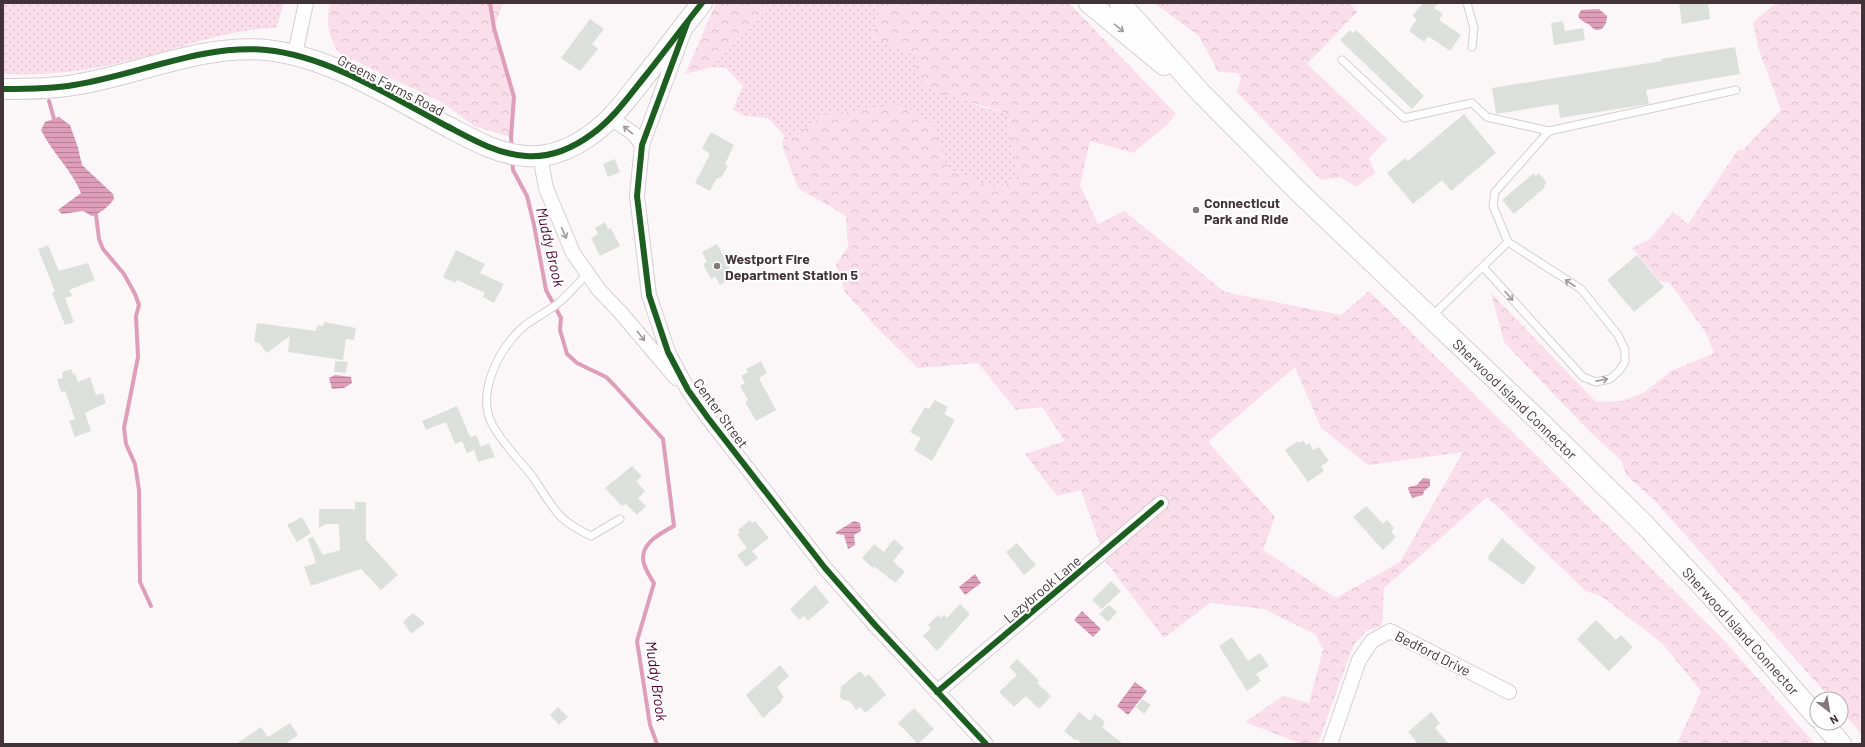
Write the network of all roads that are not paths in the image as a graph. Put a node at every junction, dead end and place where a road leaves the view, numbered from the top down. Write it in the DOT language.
graph roads {
  1 [pos="306,3"];
  2 [pos="702,3"];
  3 [pos="1089,3"];
  4 [pos="1120,3"];
  5 [pos="1467,3"];
  6 [pos="688,21"];
  7 [pos="1472,47"];
  8 [pos="295,54"];
  9 [pos="1342,60"];
  10 [pos="3,89"];
  11 [pos="1736,90"];
  12 [pos="1200,93"];
  13 [pos="611,118"];
  14 [pos="1549,131"];
  15 [pos="642,145"];
  16 [pos="533,156"];
  17 [pos="1508,242"];
  18 [pos="1483,267"];
  19 [pos="586,274"];
  20 [pos="1430,317"];
  21 [pos="688,390"];
  22 [pos="1161,503"];
  23 [pos="620,519"];
  24 [pos="937,692"];
  25 [pos="1509,692"];
  26 [pos="1809,707"];
  27 [pos="1830,731"];
  28 [pos="986,744"];
  29 [pos="1330,744"];
  30 [pos="1841,744"];
  1 -- 8 [label="street"];
  2 -- 6 [label="main road, Greens Farms Road"];
  3 -- 12 [label="main road, Sherwood Island Connector, one-way"];
  4 -- 12 [label="main road, Sherwood Island Connector"];
  5 -- 7 [label="lane"];
  6 -- 13 [label="main road, Greens Farms Road"];
  6 -- 15 [label="street, Center Street"];
  8 -- 10 [label="main road, Greens Farms Road"];
  8 -- 16 [label="main road, Greens Farms Road"];
  9 -- 14 [label="lane"];
  11 -- 14 [label="lane"];
  12 -- 20 [label="main road, Sherwood Island Connector"];
  15 -- 13 [label="street, one-way"];
  13 -- 16 [label="main road, Greens Farms Road"];
  14 -- 17 [label="lane"];
  15 -- 21 [label="street, Center Street"];
  16 -- 19 [label="street, Center Street, one-way"];
  17 -- 18 [label="lane"];
  18 -- 17 [label="lane, one-way"];
  18 -- 20 [label="lane"];
  19 -- 21 [label="street, Center Street, one-way"];
  19 -- 23 [label="lane"];
  20 -- 26 [label="main road, Sherwood Island Connector"];
  21 -- 24 [label="street, Center Street"];
  22 -- 24 [label="street, Lazybrook Lane"];
  24 -- 28 [label="street, Center Street"];
  25 -- 29 [label="street, Bedford Drive"];
  27 -- 30 [label="main road"];
}
